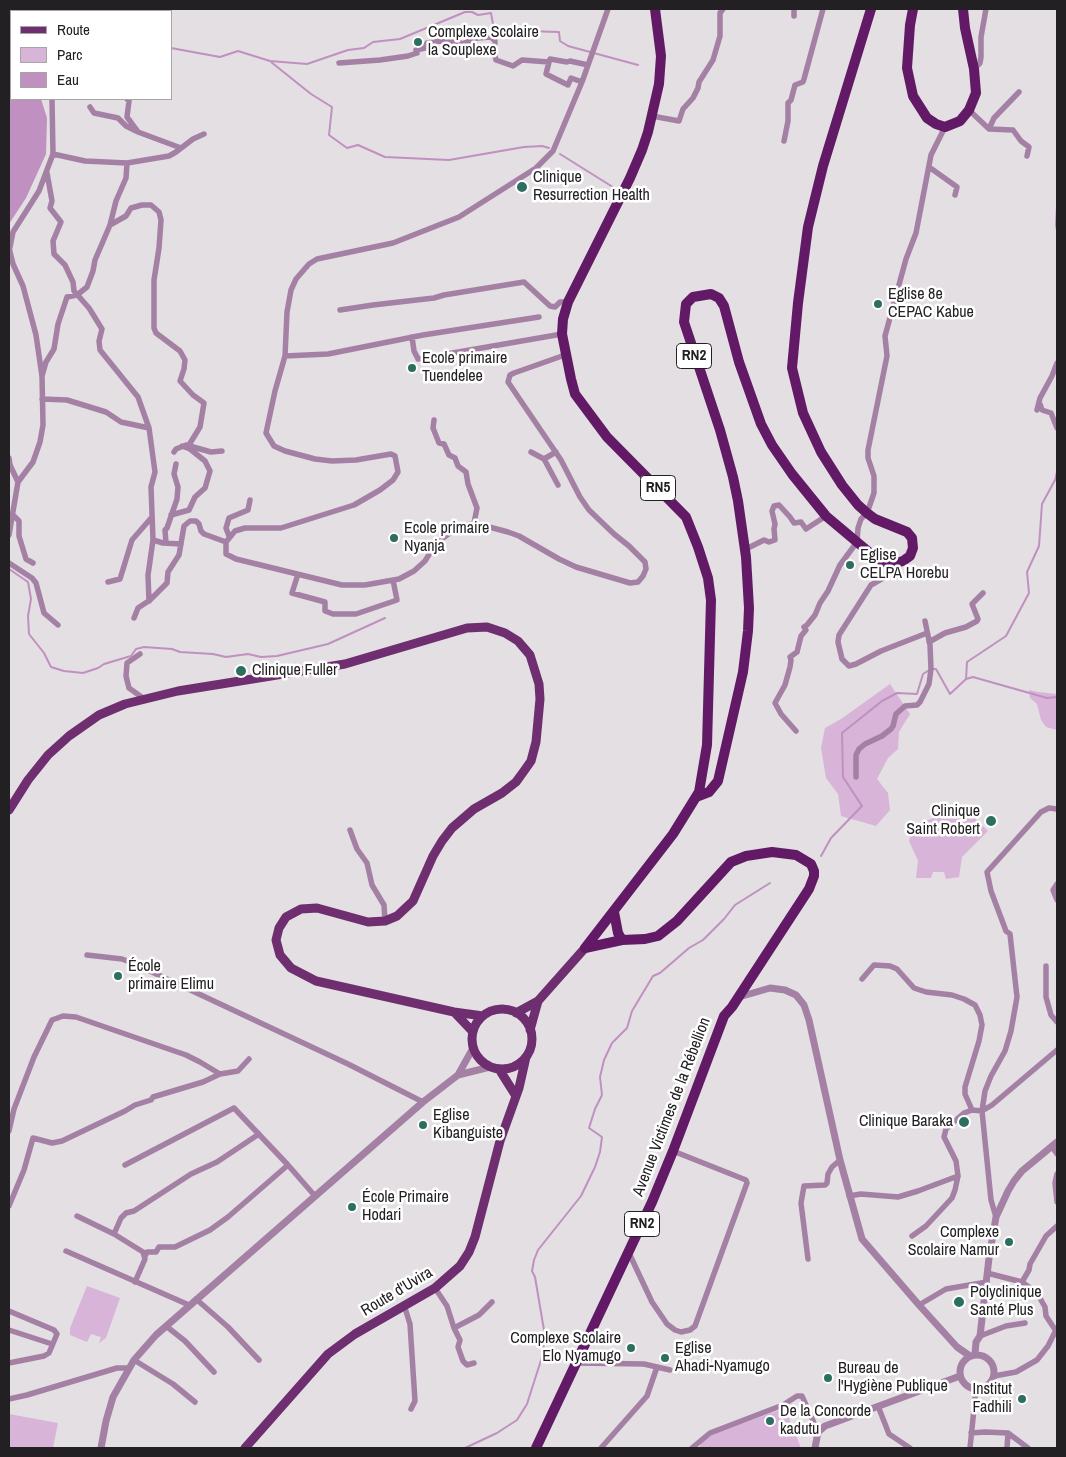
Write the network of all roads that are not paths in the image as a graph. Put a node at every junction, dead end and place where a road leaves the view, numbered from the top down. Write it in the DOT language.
graph roads {
  1 [pos="608,9"];
  2 [pos="656,9"];
  3 [pos="723,9"];
  4 [pos="794,9"];
  5 [pos="823,9"];
  6 [pos="871,9"];
  7 [pos="912,9"];
  8 [pos="963,9"];
  9 [pos="986,9"];
  10 [pos="794,16"];
  11 [pos="549,62"];
  12 [pos="339,63"];
  13 [pos="588,65"];
  14 [pos="974,69"];
  15 [pos="582,82"];
  16 [pos="1020,92"];
  17 [pos="52,100"];
  18 [pos="128,100"];
  19 [pos="90,108"];
  20 [pos="969,110"];
  21 [pos="652,116"];
  22 [pos="945,127"];
  23 [pos="989,129"];
  24 [pos="138,132"];
  25 [pos="204,134"];
  26 [pos="784,141"];
  27 [pos="181,148"];
  28 [pos="54,154"];
  29 [pos="1027,156"];
  30 [pos="127,164"];
  31 [pos="930,167"];
  32 [pos="47,173"];
  33 [pos="955,195"];
  34 [pos="110,225"];
  35 [pos="9,250"];
  36 [pos="77,295"];
  37 [pos="568,302"];
  38 [pos="340,310"];
  39 [pos="539,317"];
  40 [pos="562,334"];
  41 [pos="412,337"];
  42 [pos="565,355"];
  43 [pos="285,356"];
  44 [pos="1057,363"];
  45 [pos="42,376"];
  46 [pos="42,399"];
  47 [pos="1039,402"];
  48 [pos="1037,410"];
  49 [pos="434,420"];
  50 [pos="149,428"];
  51 [pos="1057,428"];
  52 [pos="189,445"];
  53 [pos="182,446"];
  54 [pos="222,451"];
  55 [pos="174,452"];
  56 [pos="531,452"];
  57 [pos="556,452"];
  58 [pos="9,458"];
  59 [pos="544,459"];
  60 [pos="176,464"];
  61 [pos="18,482"];
  62 [pos="558,485"];
  63 [pos="250,500"];
  64 [pos="867,513"];
  65 [pos="13,515"];
  66 [pos="171,515"];
  67 [pos="826,516"];
  68 [pos="152,517"];
  69 [pos="474,523"];
  70 [pos="9,530"];
  71 [pos="227,539"];
  72 [pos="153,540"];
  73 [pos="857,542"];
  74 [pos="166,543"];
  75 [pos="181,544"];
  76 [pos="745,547"];
  77 [pos="9,563"];
  78 [pos="32,563"];
  79 [pos="890,563"];
  80 [pos="298,574"];
  81 [pos="393,580"];
  82 [pos="108,582"];
  83 [pos="983,593"];
  84 [pos="149,601"];
  85 [pos="134,618"];
  86 [pos="925,621"];
  87 [pos="58,625"];
  88 [pos="927,633"];
  89 [pos="929,642"];
  90 [pos="140,654"];
  91 [pos="143,698"];
  92 [pos="796,731"];
  93 [pos="856,777"];
  94 [pos="696,797"];
  95 [pos="1057,809"];
  96 [pos="9,810"];
  97 [pos="350,830"];
  98 [pos="1057,884"];
  99 [pos="1057,900"];
  100 [pos="614,912"];
  101 [pos="386,921"];
  102 [pos="622,940"];
  103 [pos="585,948"];
  104 [pos="87,955"];
  105 [pos="1046,966"];
  106 [pos="862,978"];
  107 [pos="738,997"];
  108 [pos="538,1001"];
  109 [pos="454,1012"];
  110 [pos="516,1013"];
  111 [pos="483,1016"];
  112 [pos="1057,1022"];
  113 [pos="530,1030"];
  114 [pos="473,1032"];
  115 [pos="473,1048"];
  116 [pos="1057,1050"];
  117 [pos="526,1057"];
  118 [pos="249,1059"];
  119 [pos="495,1068"];
  120 [pos="220,1074"];
  121 [pos="458,1075"];
  122 [pos="516,1096"];
  123 [pos="423,1102"];
  124 [pos="972,1110"];
  125 [pos="982,1111"];
  126 [pos="9,1131"];
  127 [pos="259,1134"];
  128 [pos="1055,1145"];
  129 [pos="673,1151"];
  130 [pos="1057,1154"];
  131 [pos="840,1160"];
  132 [pos="125,1165"];
  133 [pos="288,1165"];
  134 [pos="1057,1174"];
  135 [pos="958,1176"];
  136 [pos="315,1196"];
  137 [pos="849,1196"];
  138 [pos="1057,1202"];
  139 [pos="9,1206"];
  140 [pos="77,1216"];
  141 [pos="996,1217"];
  142 [pos="1057,1226"];
  143 [pos="114,1234"];
  144 [pos="912,1236"];
  145 [pos="66,1251"];
  146 [pos="629,1253"];
  147 [pos="145,1256"];
  148 [pos="808,1259"];
  149 [pos="987,1273"];
  150 [pos="135,1282"];
  151 [pos="987,1282"];
  152 [pos="1022,1282"];
  153 [pos="435,1288"];
  154 [pos="196,1299"];
  155 [pos="492,1302"];
  156 [pos="189,1305"];
  157 [pos="404,1305"];
  158 [pos="919,1305"];
  159 [pos="9,1311"];
  160 [pos="1025,1324"];
  161 [pos="166,1326"];
  162 [pos="454,1328"];
  163 [pos="1056,1329"];
  164 [pos="9,1330"];
  165 [pos="980,1337"];
  166 [pos="52,1344"];
  167 [pos="973,1356"];
  168 [pos="134,1360"];
  169 [pos="259,1360"];
  170 [pos="9,1363"];
  171 [pos="474,1363"];
  172 [pos="576,1363"];
  173 [pos="657,1367"];
  174 [pos="129,1368"];
  175 [pos="670,1370"];
  176 [pos="214,1372"];
  177 [pos="960,1376"];
  178 [pos="994,1376"];
  179 [pos="976,1389"];
  180 [pos="9,1399"];
  181 [pos="195,1402"];
  182 [pos="878,1406"];
  183 [pos="411,1409"];
  184 [pos="818,1432"];
  185 [pos="971,1433"];
  186 [pos="1008,1433"];
  187 [pos="101,1448"];
  188 [pos="245,1448"];
  189 [pos="536,1448"];
  190 [pos="601,1448"];
  191 [pos="692,1448"];
  192 [pos="815,1448"];
  193 [pos="910,1448"];
  194 [pos="970,1448"];
  195 [pos="1007,1448"];
  196 [pos="1028,1448"];
  1 -- 13 [label="street"];
  2 -- 21 [label="highway, RN5"];
  3 -- 21 [label="street"];
  4 -- 10 [label="street"];
  5 -- 26 [label="street"];
  6 -- 64 [label="highway"];
  7 -- 22 [label="highway"];
  8 -- 14 [label="highway"];
  9 -- 14 [label="street"];
  11 -- 12 [label="street"];
  11 -- 13 [label="street"];
  11 -- 15 [label="street"];
  13 -- 15 [label="street"];
  14 -- 20 [label="highway"];
  15 -- 43 [label="street"];
  16 -- 23 [label="street"];
  17 -- 28 [label="street"];
  18 -- 24 [label="street"];
  19 -- 24 [label="street"];
  20 -- 22 [label="highway"];
  20 -- 23 [label="street"];
  21 -- 37 [label="highway, RN5"];
  22 -- 31 [label="street"];
  23 -- 29 [label="street"];
  24 -- 27 [label="street"];
  25 -- 27 [label="street"];
  27 -- 30 [label="street"];
  28 -- 30 [label="street"];
  28 -- 32 [label="street"];
  30 -- 34 [label="street"];
  31 -- 33 [label="street"];
  31 -- 64 [label="street"];
  32 -- 35 [label="street"];
  32 -- 36 [label="street"];
  34 -- 36 [label="street"];
  34 -- 52 [label="street"];
  35 -- 45 [label="street"];
  36 -- 45 [label="street"];
  36 -- 50 [label="street"];
  37 -- 38 [label="street"];
  37 -- 40 [label="highway, RN5"];
  39 -- 41 [label="street"];
  40 -- 41 [label="street"];
  40 -- 42 [label="highway, RN5"];
  41 -- 43 [label="street"];
  42 -- 57 [label="street"];
  42 -- 94 [label="highway, RN5"];
  43 -- 71 [label="street"];
  44 -- 47 [label="street"];
  45 -- 46 [label="street"];
  46 -- 50 [label="street"];
  46 -- 61 [label="street"];
  47 -- 48 [label="street"];
  47 -- 51 [label="street"];
  49 -- 69 [label="street"];
  50 -- 68 [label="street"];
  52 -- 53 [label="street"];
  52 -- 54 [label="street"];
  53 -- 55 [label="street"];
  53 -- 66 [label="street"];
  56 -- 59 [label="street"];
  57 -- 59 [label="street"];
  57 -- 69 [label="street"];
  58 -- 61 [label="street"];
  59 -- 62 [label="street"];
  60 -- 66 [label="street"];
  61 -- 65 [label="street"];
  63 -- 71 [label="street"];
  64 -- 73 [label="street"];
  64 -- 79 [label="highway"];
  65 -- 70 [label="street"];
  65 -- 78 [label="street"];
  66 -- 74 [label="street"];
  67 -- 73 [label="highway, RN2"];
  67 -- 76 [label="street"];
  67 -- 76 [label="highway, RN2"];
  68 -- 72 [label="street"];
  68 -- 82 [label="street"];
  69 -- 81 [label="street"];
  71 -- 75 [label="street"];
  71 -- 80 [label="street"];
  72 -- 74 [label="street"];
  72 -- 84 [label="street"];
  73 -- 79 [label="highway, RN2"];
  73 -- 92 [label="street"];
  74 -- 75 [label="street"];
  75 -- 84 [label="street"];
  76 -- 94 [label="highway, RN2"];
  77 -- 87 [label="street"];
  79 -- 88 [label="street"];
  80 -- 81 [label="street"];
  80 -- 81 [label="street"];
  83 -- 89 [label="street"];
  84 -- 85 [label="street"];
  86 -- 88 [label="street"];
  88 -- 89 [label="street"];
  89 -- 93 [label="street"];
  90 -- 91 [label="street"];
  91 -- 96 [label="main road"];
  91 -- 101 [label="main road"];
  94 -- 100 [label="highway, RN2"];
  95 -- 125 [label="street"];
  97 -- 101 [label="street"];
  98 -- 99 [label="street"];
  100 -- 102 [label="highway"];
  100 -- 103 [label="highway, RN2"];
  101 -- 109 [label="main road"];
  102 -- 103 [label="highway, Avenue Victimes de la Rébellion / RN2"];
  102 -- 107 [label="highway, Avenue Victimes de la Rébellion / RN2"];
  103 -- 108 [label="main road"];
  104 -- 123 [label="street"];
  105 -- 112 [label="street"];
  106 -- 124 [label="street"];
  107 -- 129 [label="highway, Avenue Victimes de la Rébellion / RN2"];
  107 -- 131 [label="street"];
  108 -- 110 [label="main road"];
  108 -- 113 [label="main road"];
  109 -- 111 [label="main road"];
  109 -- 114 [label="main road"];
  110 -- 111 [label="main road"];
  110 -- 113 [label="main road"];
  111 -- 114 [label="main road"];
  113 -- 117 [label="main road"];
  114 -- 115 [label="main road"];
  115 -- 119 [label="main road"];
  115 -- 121 [label="street"];
  116 -- 125 [label="street"];
  117 -- 119 [label="main road"];
  117 -- 122 [label="main road, Route d'Uvira"];
  118 -- 120 [label="street"];
  119 -- 121 [label="street"];
  119 -- 122 [label="main road"];
  120 -- 126 [label="street"];
  120 -- 139 [label="street"];
  121 -- 123 [label="street"];
  122 -- 153 [label="main road, Route d'Uvira"];
  123 -- 136 [label="street"];
  124 -- 125 [label="street"];
  124 -- 135 [label="street"];
  125 -- 141 [label="street"];
  127 -- 132 [label="street"];
  127 -- 133 [label="street"];
  127 -- 143 [label="street"];
  128 -- 130 [label="street"];
  128 -- 141 [label="street"];
  129 -- 146 [label="highway, Avenue Victimes de la Rébellion / RN2"];
  129 -- 146 [label="street"];
  131 -- 137 [label="street"];
  131 -- 148 [label="street"];
  133 -- 136 [label="street"];
  133 -- 147 [label="street"];
  134 -- 138 [label="street"];
  135 -- 137 [label="street"];
  135 -- 144 [label="street"];
  136 -- 154 [label="street"];
  137 -- 158 [label="street"];
  140 -- 143 [label="street"];
  141 -- 149 [label="street"];
  142 -- 152 [label="street"];
  143 -- 147 [label="street"];
  145 -- 150 [label="street"];
  146 -- 172 [label="highway, Avenue Victimes de la Rébellion / RN2"];
  147 -- 150 [label="street"];
  149 -- 151 [label="street"];
  149 -- 152 [label="street"];
  150 -- 156 [label="street"];
  151 -- 158 [label="street"];
  151 -- 165 [label="street"];
  152 -- 163 [label="street"];
  153 -- 157 [label="main road, Route d'Uvira"];
  153 -- 162 [label="street"];
  154 -- 156 [label="street"];
  154 -- 169 [label="street"];
  155 -- 162 [label="street"];
  156 -- 161 [label="street"];
  157 -- 183 [label="street"];
  157 -- 188 [label="main road, Route d'Uvira"];
  158 -- 167 [label="street"];
  159 -- 166 [label="street"];
  160 -- 165 [label="street"];
  161 -- 168 [label="street"];
  161 -- 176 [label="street"];
  162 -- 171 [label="street"];
  163 -- 178 [label="street"];
  164 -- 166 [label="street"];
  165 -- 167 [label="street"];
  166 -- 170 [label="street"];
  167 -- 177 [label="street"];
  167 -- 178 [label="street"];
  168 -- 174 [label="street"];
  168 -- 181 [label="street"];
  172 -- 173 [label="street"];
  172 -- 189 [label="highway, Avenue Victimes de la Rébellion / RN2"];
  173 -- 175 [label="street"];
  173 -- 190 [label="street"];
  174 -- 180 [label="street"];
  174 -- 187 [label="street"];
  177 -- 179 [label="street"];
  177 -- 182 [label="street"];
  178 -- 179 [label="street"];
  179 -- 185 [label="street"];
  182 -- 184 [label="street"];
  182 -- 193 [label="street"];
  184 -- 191 [label="street"];
  184 -- 192 [label="street"];
  185 -- 186 [label="street"];
  185 -- 194 [label="street"];
  186 -- 195 [label="street"];
  186 -- 196 [label="street"];
}
